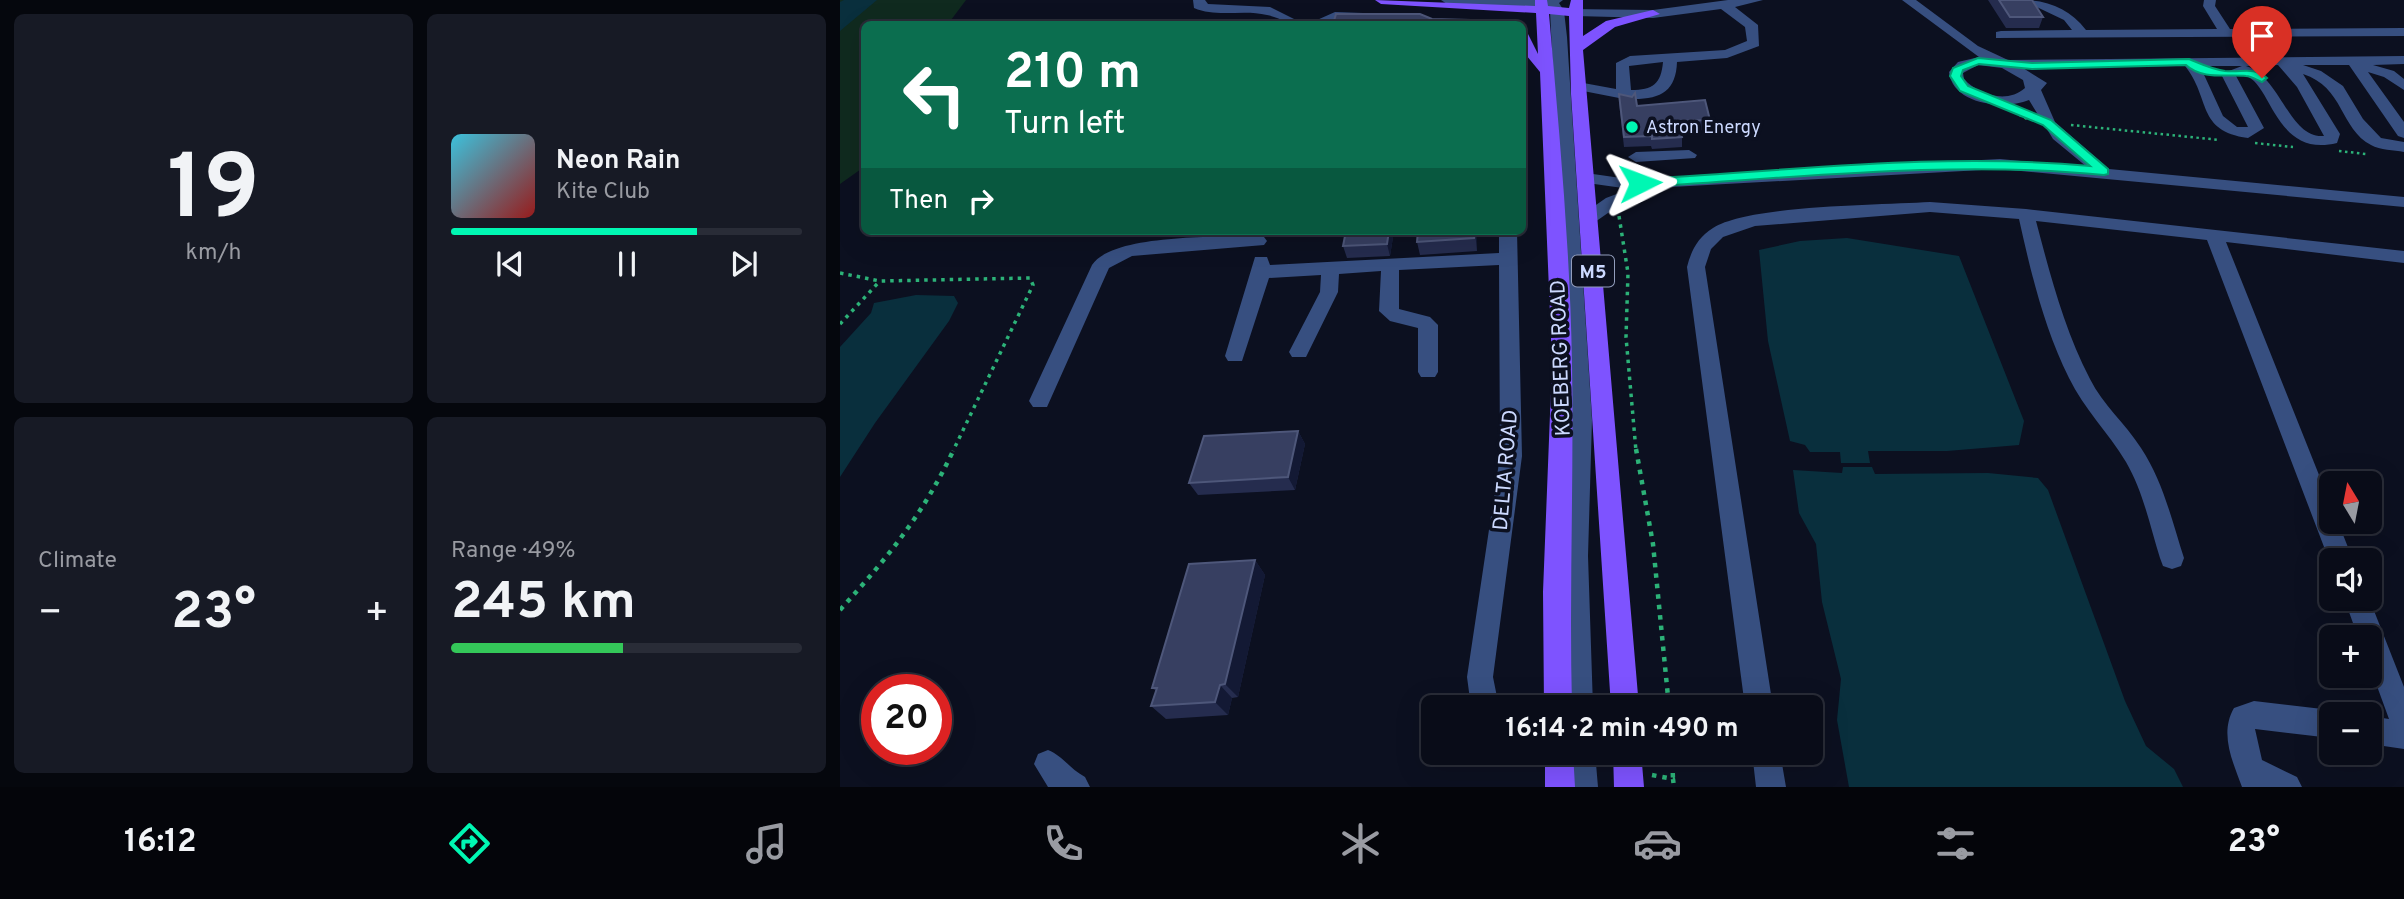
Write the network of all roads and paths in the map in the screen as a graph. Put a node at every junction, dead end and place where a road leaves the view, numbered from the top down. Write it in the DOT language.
graph roads {
  1 [pos="1199,0"];
  2 [pos="1381,0"];
  3 [pos="1447,0"];
  4 [pos="1613,0"];
  5 [pos="1682,0"];
  6 [pos="1757,0"];
  7 [pos="1901,0"];
  8 [pos="1908,0"];
  9 [pos="2028,0"];
  10 [pos="2210,0"];
  11 [pos="1426,3"];
  12 [pos="1555,4"];
  13 [pos="1726,6"];
  14 [pos="2062,6"];
  15 [pos="1653,14"];
  16 [pos="1378,18"];
  17 [pos="1291,21"];
  18 [pos="1324,21"];
  19 [pos="1508,21"];
  20 [pos="2404,32"];
  21 [pos="2226,33"];
  22 [pos="2000,34"];
  23 [pos="2082,34"];
  24 [pos="1526,43"];
  25 [pos="1576,50"];
  26 [pos="1670,58"];
  27 [pos="2404,60"];
  28 [pos="2353,63"];
  29 [pos="2006,64"];
  30 [pos="2079,64"];
  31 [pos="2285,64"];
  32 [pos="2192,65"];
  33 [pos="1959,68"];
  34 [pos="1547,71"];
  35 [pos="2228,74"];
  36 [pos="1578,86"];
  37 [pos="2404,86"];
  38 [pos="2033,89"];
  39 [pos="1626,97"];
  40 [pos="1993,99"];
  41 [pos="2047,123"];
  42 [pos="2404,133"];
  43 [pos="2404,147"];
  44 [pos="1689,155"];
  45 [pos="2104,172"];
  46 [pos="1586,178"];
  47 [pos="1671,181"];
  48 [pos="1640,183"];
  49 [pos="2404,202"];
  50 [pos="1618,206"];
  51 [pos="2026,214"];
  52 [pos="1589,218"];
  53 [pos="1251,235"];
  54 [pos="1259,235"];
  55 [pos="1508,235"];
  56 [pos="2214,235"];
  57 [pos="2404,257"];
  58 [pos="1509,258"];
  59 [pos="1390,265"];
  60 [pos="1331,270"];
  61 [pos="1261,272"];
  62 [pos="840,273"];
  63 [pos="880,281"];
  64 [pos="840,324"];
  65 [pos="1299,352"];
  66 [pos="1235,356"];
  67 [pos="1428,372"];
  68 [pos="1040,401"];
  69 [pos="2336,548"];
  70 [pos="2172,558"];
  71 [pos="840,610"];
  72 [pos="2361,611"];
  73 [pos="1483,695"];
  74 [pos="1558,695"];
  75 [pos="1580,695"];
  76 [pos="1624,695"];
  77 [pos="1668,695"];
  78 [pos="1757,695"];
  79 [pos="2404,722"];
  80 [pos="2319,723"];
  81 [pos="2382,732"];
  82 [pos="2404,735"];
  83 [pos="1048,764"];
  84 [pos="1559,765"];
  85 [pos="1582,765"];
  86 [pos="1633,765"];
  87 [pos="1672,765"];
  88 [pos="1768,765"];
  89 [pos="1673,779"];
  90 [pos="2255,780"];
  91 [pos="1641,781"];
  92 [pos="1074,787"];
  93 [pos="1560,787"];
  94 [pos="1583,787"];
  95 [pos="1674,787"];
  96 [pos="1771,787"];
  97 [pos="2287,787"];
  1 -- 17 [label="street"];
  2 -- 11 [label="main road"];
  3 -- 12 [label="street"];
  4 -- 5 [label="street"];
  6 -- 13 [label="street"];
  7 -- 33 [label="street"];
  8 -- 29 [label="street"];
  9 -- 14 [label="street"];
  10 -- 21 [label="street"];
  11 -- 12 [label="main road"];
  11 -- 19 [label="main road"];
  12 -- 15 [label="street"];
  12 -- 25 [label="main road, KOEBERG ROAD / M5"];
  12 -- 34 [label="main road, KOEBERG ROAD / M5"];
  12 -- 75 [label="street"];
  13 -- 15 [label="street"];
  13 -- 26 [label="street"];
  14 -- 23 [label="street"];
  15 -- 25 [label="main road"];
  16 -- 18 [label="street"];
  20 -- 21 [label="street"];
  21 -- 23 [label="street"];
  22 -- 23 [label="street"];
  24 -- 34 [label="main road"];
  25 -- 36 [label="main road, KOEBERG ROAD / M5"];
  26 -- 39 [label="street"];
  26 -- 39 [label="street"];
  27 -- 28 [label="street"];
  28 -- 31 [label="street"];
  28 -- 37 [label="street"];
  28 -- 42 [label="street"];
  29 -- 30 [label="street"];
  29 -- 33 [label="street"];
  29 -- 38 [label="street"];
  30 -- 32 [label="street"];
  30 -- 38 [label="street"];
  31 -- 32 [label="street"];
  31 -- 35 [label="street"];
  31 -- 43 [label="street"];
  32 -- 35 [label="street"];
  32 -- 35 [label="street"];
  33 -- 40 [label="street"];
  34 -- 74 [label="main road, KOEBERG ROAD / M5"];
  36 -- 39 [label="street"];
  36 -- 46 [label="main road, KOEBERG ROAD / M5"];
  38 -- 40 [label="street"];
  38 -- 41 [label="street"];
  40 -- 41 [label="street"];
  41 -- 45 [label="street"];
  44 -- 48 [label="street"];
  45 -- 47 [label="street"];
  45 -- 49 [label="street"];
  46 -- 48 [label="street"];
  46 -- 52 [label="main road, KOEBERG ROAD / M5"];
  47 -- 48 [label="street"];
  47 -- 52 [label="street"];
  50 -- 77 [label="path"];
  51 -- 56 [label="street"];
  51 -- 70 [label="street"];
  51 -- 78 [label="street"];
  52 -- 76 [label="main road, KOEBERG ROAD / M5"];
  53 -- 68 [label="street"];
  54 -- 61 [label="street"];
  55 -- 58 [label="street, DELTA ROAD"];
  56 -- 57 [label="street"];
  56 -- 69 [label="street"];
  58 -- 59 [label="street"];
  58 -- 73 [label="street, DELTA ROAD"];
  59 -- 60 [label="street"];
  59 -- 67 [label="street"];
  60 -- 61 [label="street"];
  60 -- 65 [label="street"];
  61 -- 66 [label="street"];
  62 -- 63 [label="path"];
  63 -- 64 [label="path"];
  63 -- 71 [label="path"];
  72 -- 79 [label="street"];
  80 -- 90 [label="street"];
  81 -- 82 [label="street"];
  83 -- 92 [label="street"];
  84 -- 93 [label="main road"];
  85 -- 94 [label="street"];
  86 -- 91 [label="main road"];
  87 -- 89 [label="path"];
  88 -- 96 [label="street"];
  89 -- 91 [label="path"];
  89 -- 95 [label="path"];
  90 -- 97 [label="street"];
}
